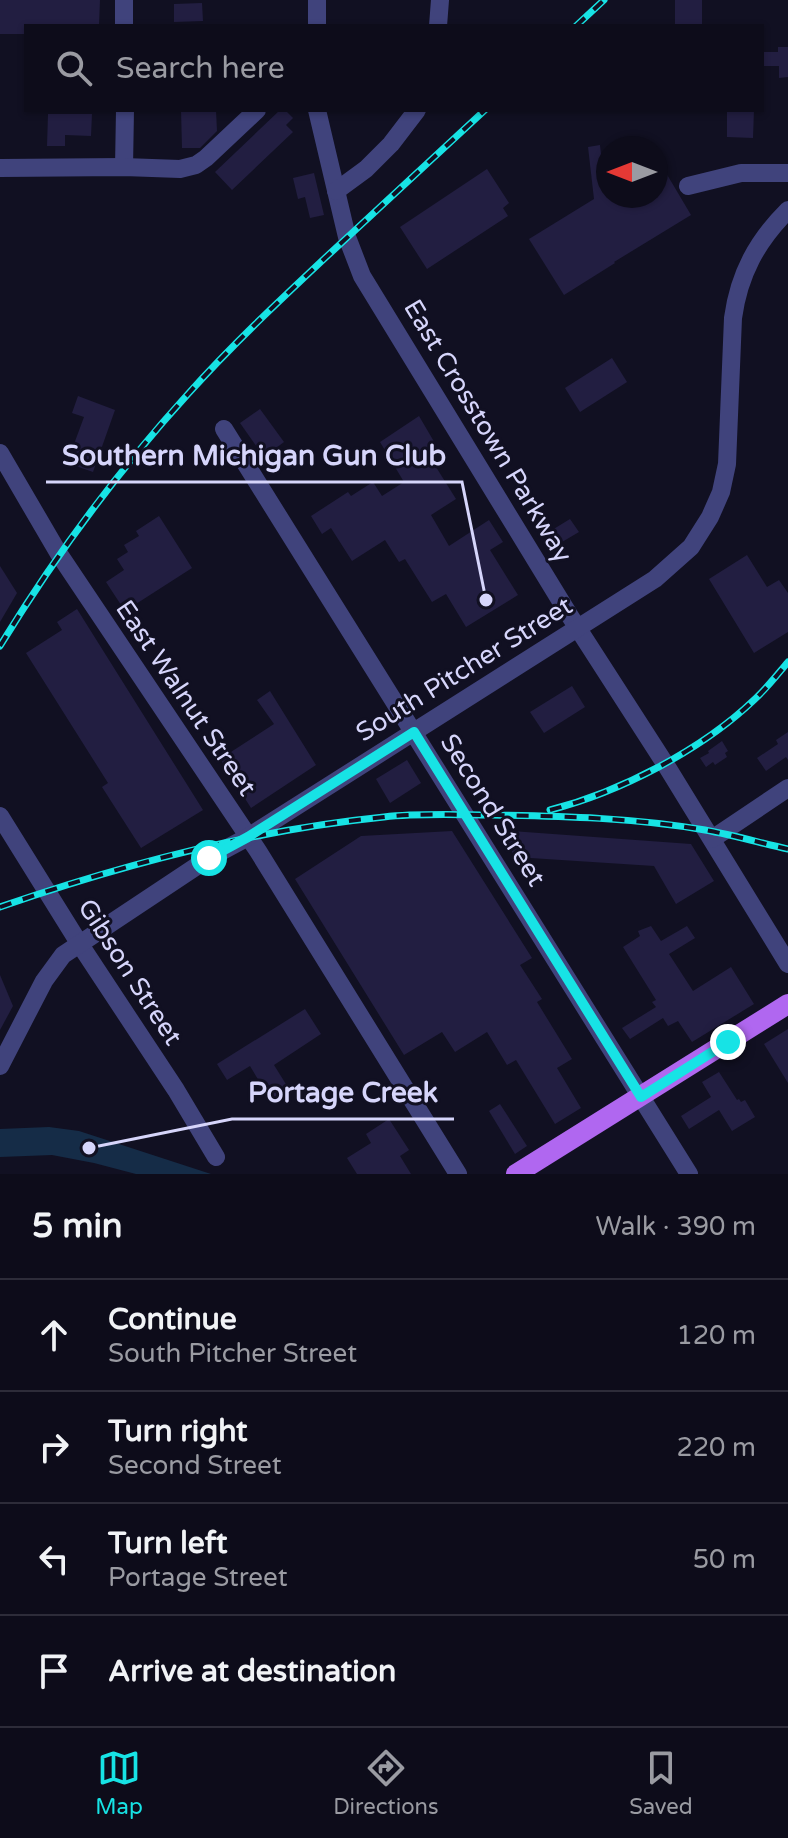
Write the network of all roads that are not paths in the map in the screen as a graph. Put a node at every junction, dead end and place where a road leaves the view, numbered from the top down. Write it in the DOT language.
graph roads {
  1 [pos="124,0"];
  2 [pos="317,0"];
  3 [pos="440,0"];
  4 [pos="124,24"];
  5 [pos="317,24"];
  6 [pos="438,24"];
  7 [pos="125,112"];
  8 [pos="255,112"];
  9 [pos="317,112"];
  10 [pos="415,112"];
  11 [pos="124,167"];
  12 [pos="0,168"];
  13 [pos="788,173"];
  14 [pos="688,186"];
  15 [pos="336,191"];
  16 [pos="788,210"];
  17 [pos="224,429"];
  18 [pos="2,461"];
  19 [pos="578,628"];
  20 [pos="414,732"];
  21 [pos="788,788"];
  22 [pos="0,816"];
  23 [pos="248,837"];
  24 [pos="712,839"];
  25 [pos="79,943"];
  26 [pos="788,964"];
  27 [pos="788,1004"];
  28 [pos="0,1066"];
  29 [pos="641,1097"];
  30 [pos="216,1157"];
  31 [pos="458,1174"];
  32 [pos="516,1174"];
  33 [pos="689,1174"];
  1 -- 4 [label="street"];
  2 -- 5 [label="street"];
  3 -- 6 [label="street"];
  7 -- 11 [label="street"];
  8 -- 11 [label="street"];
  9 -- 15 [label="street, East Crosstown Parkway"];
  10 -- 15 [label="street"];
  11 -- 12 [label="street"];
  13 -- 14 [label="street"];
  15 -- 19 [label="street, East Crosstown Parkway"];
  16 -- 19 [label="street, South Pitcher Street"];
  17 -- 20 [label="street, Second Street"];
  18 -- 23 [label="street, East Walnut Street"];
  19 -- 20 [label="street, South Pitcher Street"];
  19 -- 24 [label="street, East Crosstown Parkway"];
  20 -- 23 [label="street, South Pitcher Street"];
  20 -- 29 [label="street, Second Street"];
  21 -- 24 [label="street"];
  22 -- 25 [label="street, Gibson Street"];
  23 -- 25 [label="street, South Pitcher Street"];
  23 -- 31 [label="street, East Walnut Street"];
  24 -- 26 [label="street, East Crosstown Parkway"];
  25 -- 28 [label="street, South Pitcher Street"];
  25 -- 30 [label="street, Gibson Street"];
  27 -- 29 [label="main road"];
  29 -- 32 [label="main road"];
  29 -- 33 [label="street, Second Street"];
}
